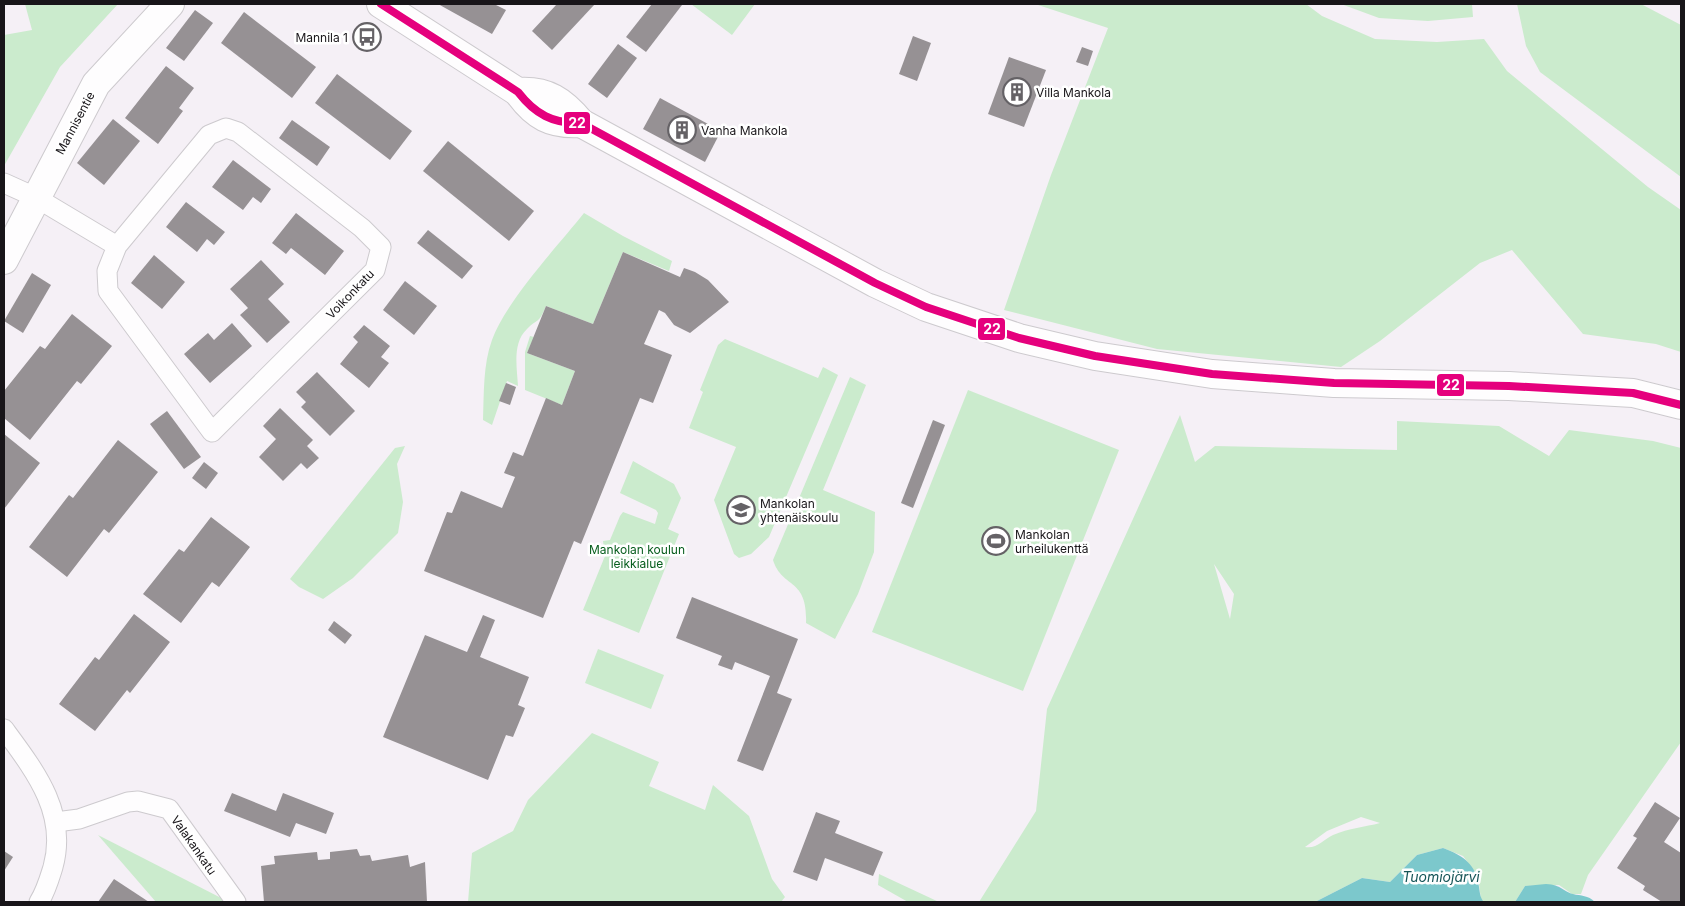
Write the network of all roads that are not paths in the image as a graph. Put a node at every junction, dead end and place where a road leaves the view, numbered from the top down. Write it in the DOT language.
graph roads {
  1 [pos="170,4"];
  2 [pos="381,4"];
  3 [pos="4,183"];
  4 [pos="35,197"];
  5 [pos="117,246"];
  6 [pos="4,260"];
  7 [pos="1681,405"];
  8 [pos="4,729"];
  9 [pos="56,822"];
  10 [pos="39,902"];
  11 [pos="236,902"];
  1 -- 4 [label="main road, Mannisentie"];
  2 -- 7 [label="main road"];
  3 -- 4 [label="street"];
  4 -- 5 [label="street"];
  4 -- 6 [label="main road, Mannisentie"];
  5 -- 5 [label="street, Voikonkatu"];
  8 -- 9 [label="street"];
  9 -- 10 [label="street"];
  9 -- 11 [label="street, Valakankatu"];
}
